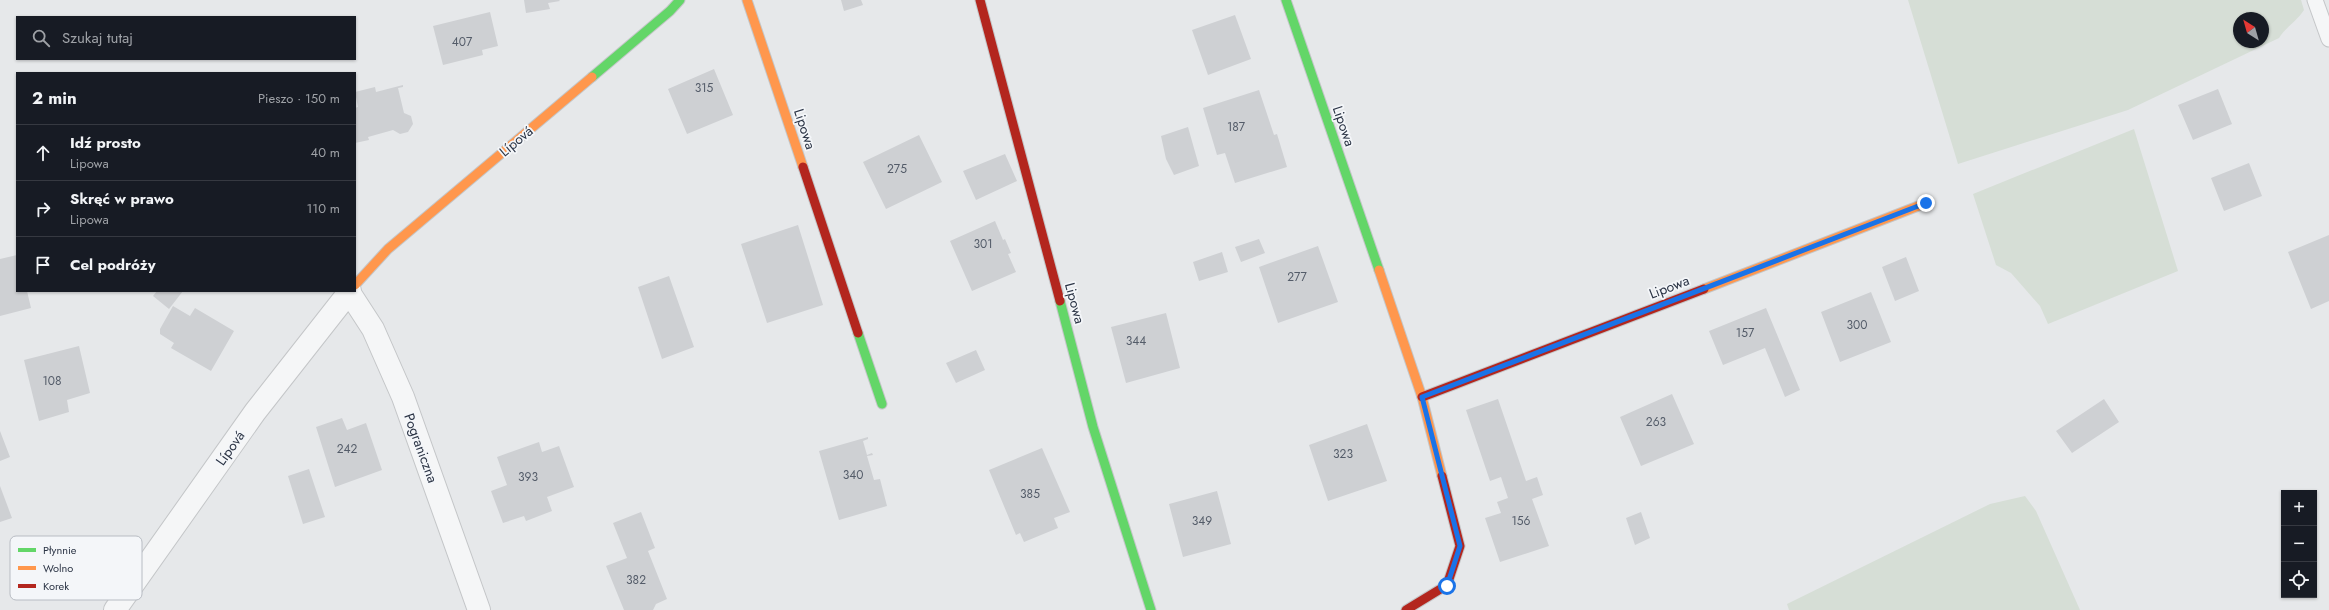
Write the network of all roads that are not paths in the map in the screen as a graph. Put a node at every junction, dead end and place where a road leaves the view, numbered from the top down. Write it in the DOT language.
graph roads {
  1 [pos="680,0"];
  2 [pos="747,0"];
  3 [pos="980,0"];
  4 [pos="1286,0"];
  5 [pos="2315,0"];
  6 [pos="2329,39"];
  7 [pos="1926,203"];
  8 [pos="356,284"];
  9 [pos="349,292"];
  10 [pos="352,292"];
  11 [pos="1422,397"];
  12 [pos="882,404"];
  13 [pos="142,572"];
  14 [pos="122,600"];
  15 [pos="115,610"];
  16 [pos="479,610"];
  17 [pos="1151,610"];
  18 [pos="1406,610"];
  1 -- 8 [label="street, Lípová"];
  2 -- 12 [label="street, Lipowa"];
  3 -- 17 [label="street, Lipowa"];
  4 -- 11 [label="street, Lipowa"];
  5 -- 6 [label="lane"];
  7 -- 11 [label="street, Lipowa"];
  9 -- 13 [label="street, Lípová"];
  10 -- 16 [label="street, Pograniczna"];
  11 -- 18 [label="street, Lipowa"];
  14 -- 15 [label="street, Lípová"];
}
